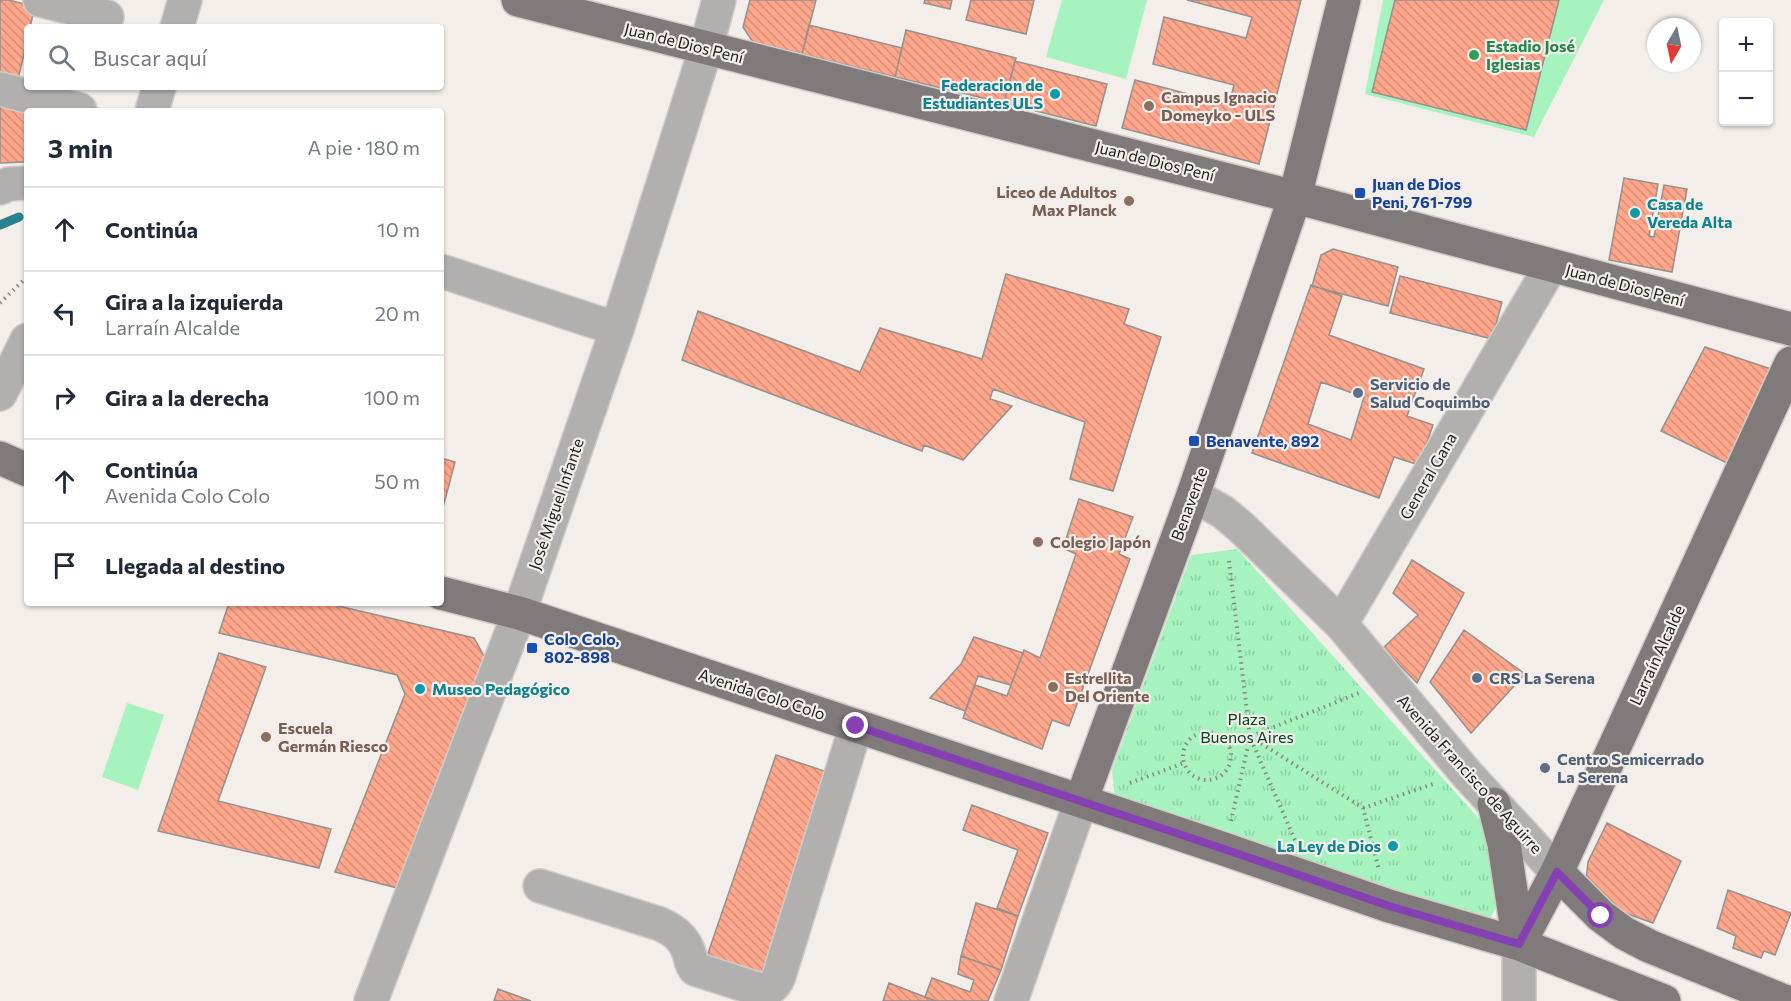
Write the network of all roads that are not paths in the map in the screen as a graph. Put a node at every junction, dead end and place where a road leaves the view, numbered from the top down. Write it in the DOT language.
graph roads {
  1 [pos="40,0"];
  2 [pos="184,0"];
  3 [pos="518,0"];
  4 [pos="719,0"];
  5 [pos="1344,0"];
  6 [pos="108,15"];
  7 [pos="178,24"];
  8 [pos="706,48"];
  9 [pos="0,89"];
  10 [pos="158,90"];
  11 [pos="82,103"];
  12 [pos="153,108"];
  13 [pos="24,183"];
  14 [pos="0,188"];
  15 [pos="1295,196"];
  16 [pos="1551,266"];
  17 [pos="444,272"];
  18 [pos="617,329"];
  19 [pos="1791,329"];
  20 [pos="24,345"];
  21 [pos="1791,363"];
  22 [pos="0,394"];
  23 [pos="0,458"];
  24 [pos="24,469"];
  25 [pos="1193,495"];
  26 [pos="444,594"];
  27 [pos="519,613"];
  28 [pos="1341,624"];
  29 [pos="856,726"];
  30 [pos="1081,801"];
  31 [pos="1494,804"];
  32 [pos="1557,872"];
  33 [pos="540,886"];
  34 [pos="1519,944"];
  35 [pos="371,1001"];
  36 [pos="1011,1001"];
  37 [pos="1519,1001"];
  38 [pos="1664,1001"];
  39 [pos="1784,1001"];
  1 -- 6 [label="street"];
  2 -- 7 [label="street"];
  3 -- 8 [label="main road, Juan de Dios Pení"];
  4 -- 8 [label="street, José Miguel Infante"];
  5 -- 15 [label="main road, Benavente"];
  8 -- 15 [label="main road, Juan de Dios Pení"];
  8 -- 18 [label="street, José Miguel Infante"];
  9 -- 11 [label="street"];
  10 -- 12 [label="street"];
  13 -- 14 [label="street"];
  15 -- 16 [label="main road, Juan de Dios Pení"];
  15 -- 25 [label="main road, Benavente"];
  16 -- 19 [label="main road, Juan de Dios Pení"];
  16 -- 28 [label="street, General Gana"];
  17 -- 18 [label="street"];
  18 -- 27 [label="street, José Miguel Infante"];
  20 -- 22 [label="street"];
  21 -- 32 [label="main road, Larraín Alcalde"];
  23 -- 24 [label="main road"];
  25 -- 28 [label="street, Avenida Francisco de Aguirre"];
  25 -- 30 [label="main road, Benavente"];
  26 -- 27 [label="main road, Avenida Colo Colo"];
  27 -- 29 [label="main road, Avenida Colo Colo"];
  27 -- 35 [label="street, José Miguel Infante"];
  28 -- 31 [label="street, Avenida Francisco de Aguirre"];
  29 -- 30 [label="main road, Avenida Colo Colo"];
  29 -- 33 [label="street"];
  30 -- 34 [label="main road"];
  30 -- 36 [label="street, Benavente"];
  31 -- 32 [label="street, Avenida Francisco de Aguirre"];
  31 -- 34 [label="main road"];
  32 -- 34 [label="main road, Larraín Alcalde"];
  32 -- 39 [label="main road, Avenida Francisco de Aguirre"];
  34 -- 37 [label="street"];
  34 -- 38 [label="main road"];
}
